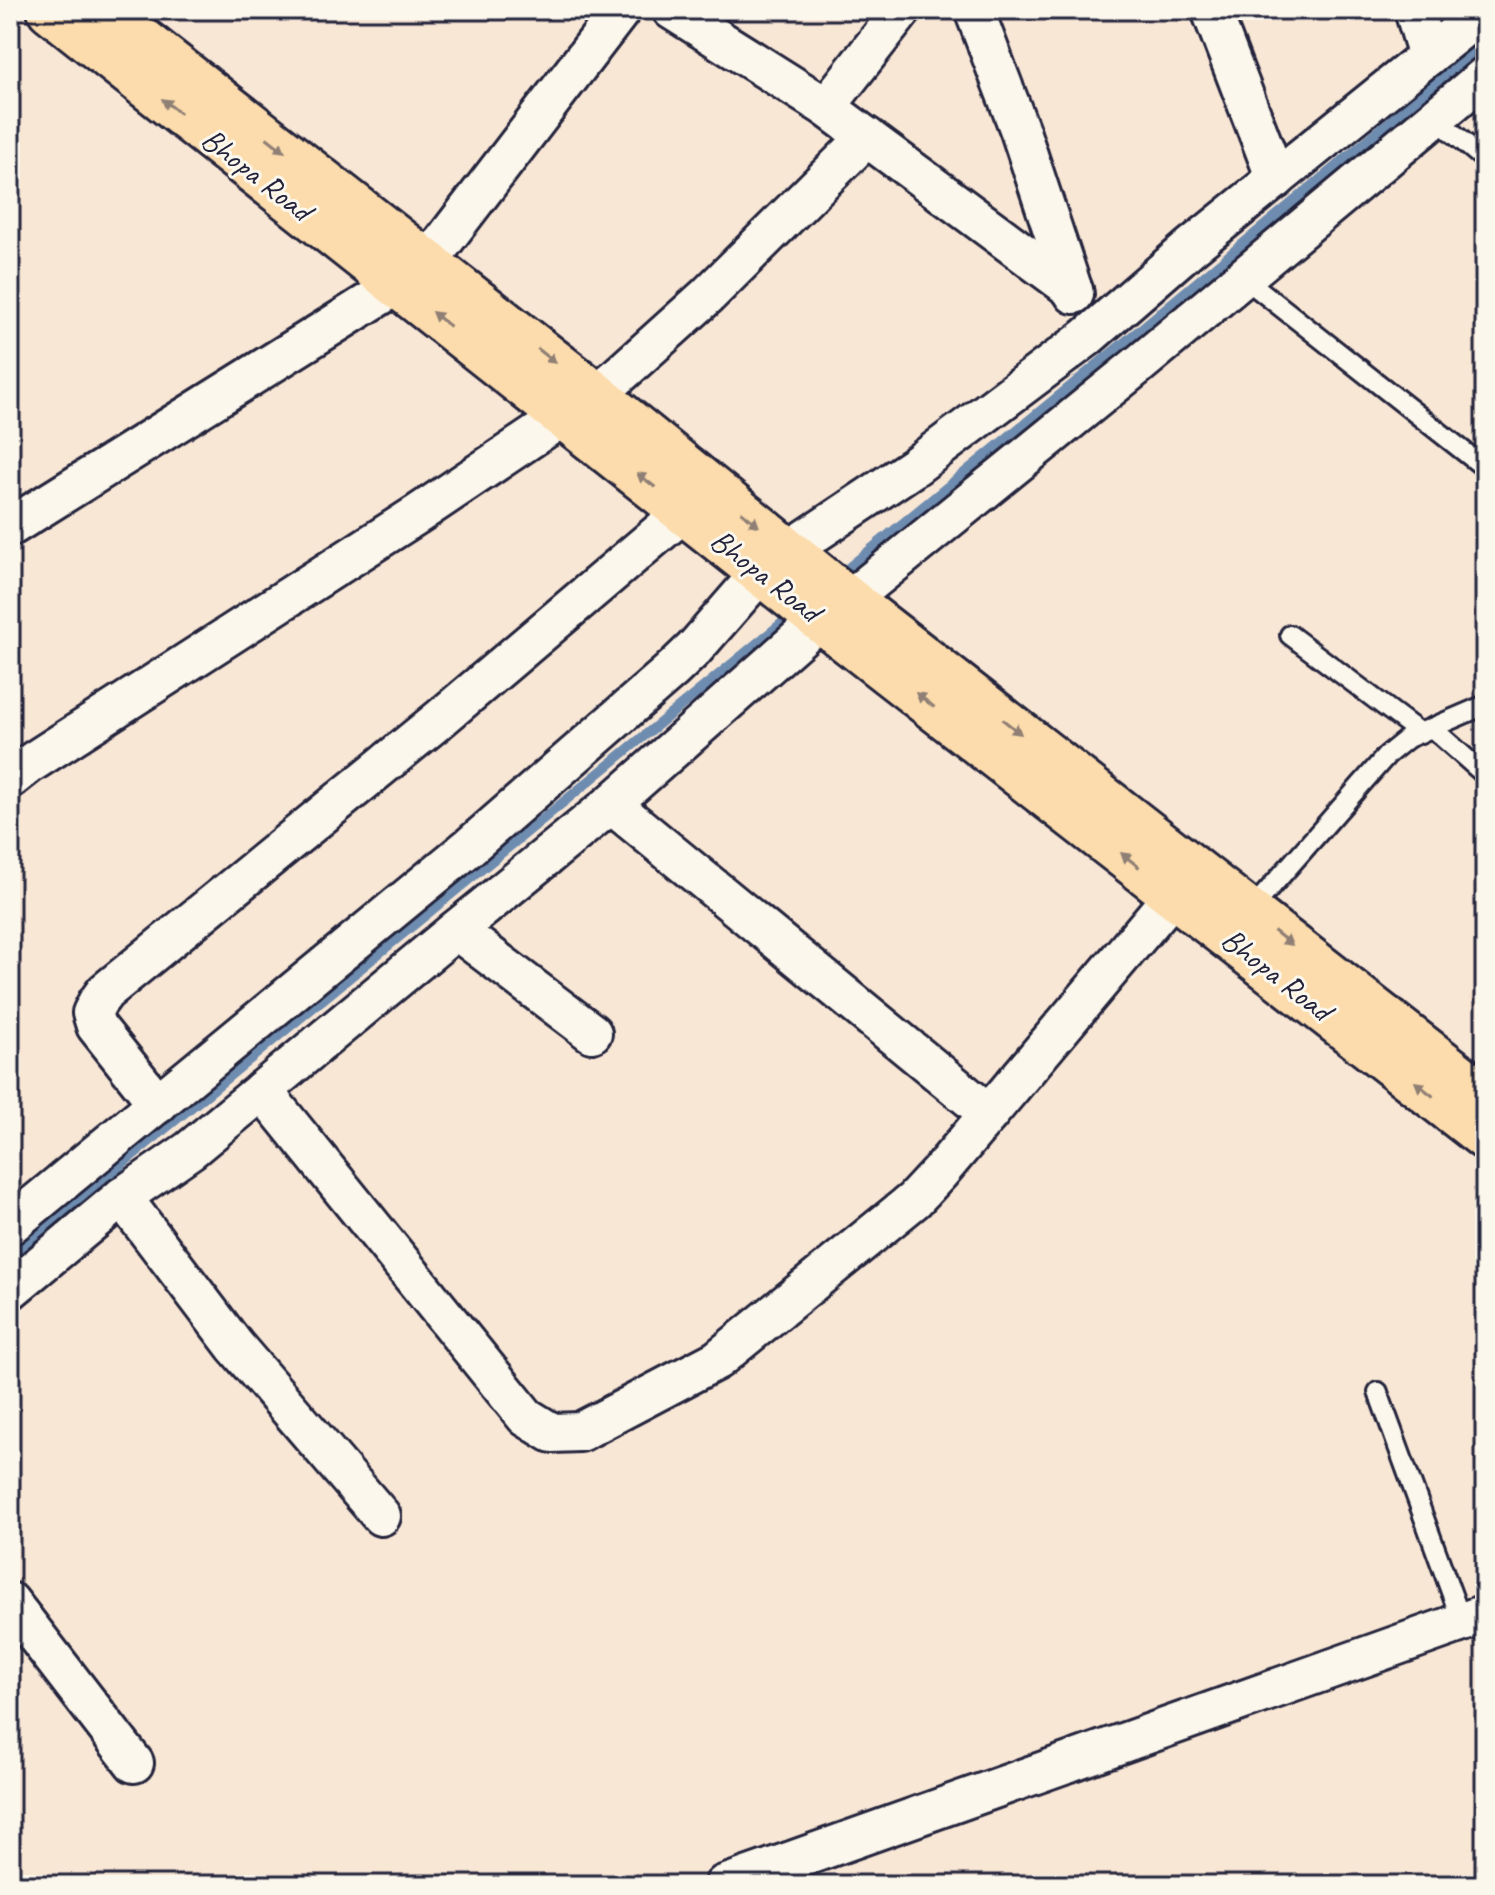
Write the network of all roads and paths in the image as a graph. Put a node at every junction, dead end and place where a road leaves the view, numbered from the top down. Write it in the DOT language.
graph roads {
  1 [pos="50,10"];
  2 [pos="104,10"];
  3 [pos="621,10"];
  4 [pos="672,10"];
  5 [pos="902,10"];
  6 [pos="974,10"];
  7 [pos="1211,10"];
  8 [pos="1414,10"];
  9 [pos="1485,10"];
  10 [pos="1428,56"];
  11 [pos="1485,76"];
  12 [pos="826,107"];
  13 [pos="1434,117"];
  14 [pos="867,137"];
  15 [pos="1485,160"];
  16 [pos="1276,179"];
  17 [pos="412,274"];
  18 [pos="1243,277"];
  19 [pos="1073,290"];
  20 [pos="1097,364"];
  21 [pos="580,406"];
  22 [pos="1485,468"];
  23 [pos="685,511"];
  24 [pos="10,527"];
  25 [pos="781,567"];
  26 [pos="829,606"];
  27 [pos="1290,635"];
  28 [pos="1485,705"];
  29 [pos="1426,730"];
  30 [pos="1485,775"];
  31 [pos="10,779"];
  32 [pos="611,804"];
  33 [pos="1174,894"];
  34 [pos="1250,911"];
  35 [pos="456,930"];
  36 [pos="592,1033"];
  37 [pos="262,1090"];
  38 [pos="1485,1096"];
  39 [pos="158,1104"];
  40 [pos="989,1114"];
  41 [pos="1485,1137"];
  42 [pos="122,1197"];
  43 [pos="10,1225"];
  44 [pos="10,1290"];
  45 [pos="1378,1392"];
  46 [pos="381,1516"];
  47 [pos="10,1602"];
  48 [pos="1474,1618"];
  49 [pos="134,1763"];
  50 [pos="724,1885"];
  17 -- 1 [label="main road, Bhopa Road, one-way"];
  2 -- 17 [label="main road, Bhopa Road, one-way"];
  3 -- 17 [label="street"];
  4 -- 12 [label="street"];
  5 -- 12 [label="street"];
  6 -- 19 [label="street"];
  7 -- 16 [label="street"];
  8 -- 10 [label="street"];
  9 -- 10 [label="street"];
  10 -- 16 [label="street"];
  11 -- 13 [label="street"];
  12 -- 14 [label="street"];
  13 -- 15 [label="lane"];
  13 -- 18 [label="street"];
  14 -- 19 [label="street"];
  14 -- 21 [label="street"];
  16 -- 20 [label="street"];
  17 -- 21 [label="main road, Bhopa Road"];
  17 -- 24 [label="street"];
  18 -- 20 [label="street"];
  18 -- 22 [label="lane"];
  19 -- 20 [label="street"];
  20 -- 25 [label="street"];
  20 -- 26 [label="street"];
  23 -- 21 [label="main road, Bhopa Road, one-way"];
  21 -- 25 [label="main road, Bhopa Road, one-way"];
  21 -- 31 [label="street"];
  23 -- 25 [label="main road, Bhopa Road"];
  23 -- 39 [label="street"];
  25 -- 26 [label="main road, Bhopa Road"];
  25 -- 39 [label="street"];
  26 -- 32 [label="street"];
  33 -- 26 [label="main road, Bhopa Road, one-way"];
  26 -- 34 [label="main road, Bhopa Road, one-way"];
  27 -- 29 [label="lane"];
  28 -- 29 [label="lane"];
  29 -- 30 [label="lane"];
  29 -- 34 [label="lane"];
  32 -- 35 [label="street"];
  32 -- 40 [label="street"];
  33 -- 40 [label="street"];
  41 -- 33 [label="main road, Bhopa Road, one-way"];
  34 -- 38 [label="main road, Bhopa Road, one-way"];
  35 -- 36 [label="street"];
  35 -- 37 [label="street"];
  37 -- 40 [label="street"];
  37 -- 42 [label="street"];
  39 -- 43 [label="street"];
  42 -- 44 [label="street"];
  42 -- 46 [label="street"];
  45 -- 48 [label="lane"];
  47 -- 49 [label="street"];
  48 -- 50 [label="street"];
}
